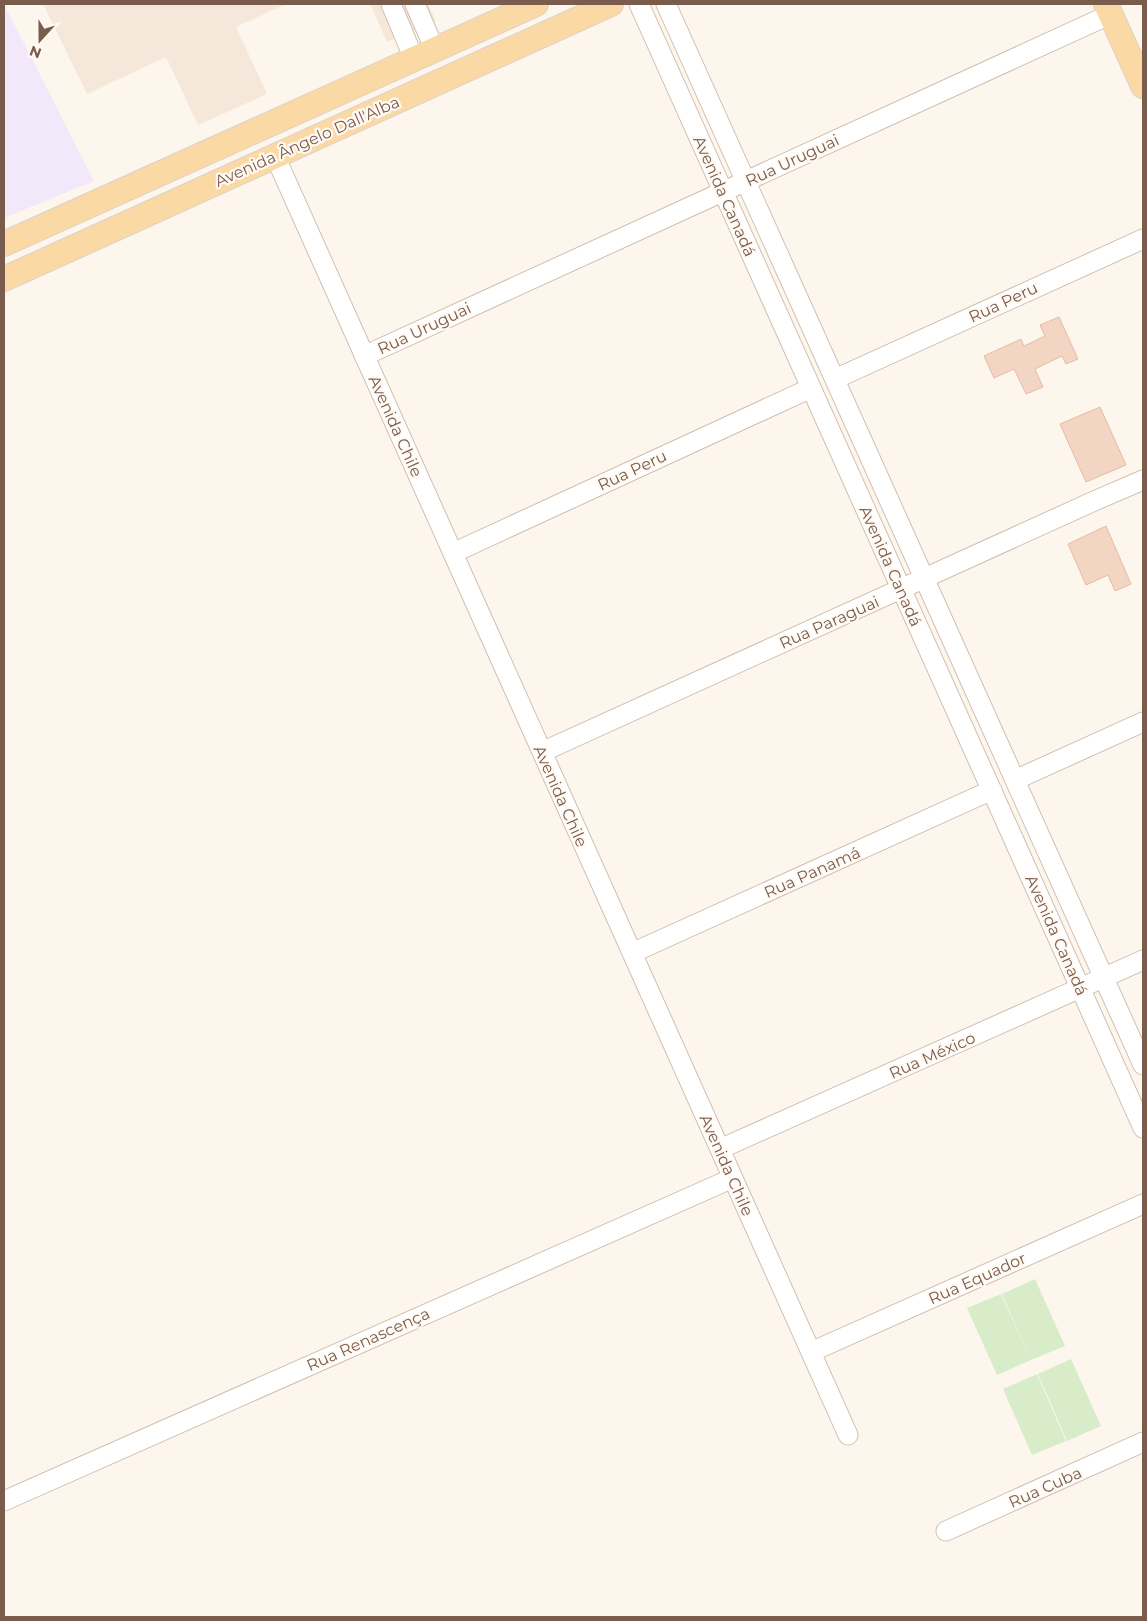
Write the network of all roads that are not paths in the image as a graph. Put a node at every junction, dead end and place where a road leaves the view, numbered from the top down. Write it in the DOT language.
graph roads {
  1 [pos="391,4"];
  2 [pos="415,4"];
  3 [pos="536,4"];
  4 [pos="611,4"];
  5 [pos="638,4"];
  6 [pos="666,4"];
  7 [pos="1108,9"];
  8 [pos="424,54"];
  9 [pos="1143,86"];
  10 [pos="275,156"];
  11 [pos="746,181"];
  12 [pos="723,191"];
  13 [pos="1143,239"];
  14 [pos="4,244"];
  15 [pos="4,279"];
  16 [pos="364,356"];
  17 [pos="835,379"];
  18 [pos="811,388"];
  19 [pos="1143,480"];
  20 [pos="453,553"];
  21 [pos="924,578"];
  22 [pos="901,589"];
  23 [pos="1143,722"];
  24 [pos="542,752"];
  25 [pos="1015,780"];
  26 [pos="992,790"];
  27 [pos="632,953"];
  28 [pos="1143,960"];
  29 [pos="1104,978"];
  30 [pos="1080,988"];
  31 [pos="1143,1065"];
  32 [pos="1143,1128"];
  33 [pos="720,1149"];
  34 [pos="733,1178"];
  35 [pos="1143,1204"];
  36 [pos="811,1352"];
  37 [pos="848,1436"];
  38 [pos="1143,1442"];
  39 [pos="4,1501"];
  40 [pos="946,1531"];
  1 -- 8 [label="street"];
  2 -- 8 [label="street"];
  3 -- 8 [label="main road, Avenida Ângelo Dall'Alba"];
  4 -- 10 [label="main road, Avenida Ângelo Dall'Alba"];
  5 -- 12 [label="street, Avenida Canadá"];
  6 -- 11 [label="street, Avenida Canadá"];
  7 -- 9 [label="main road"];
  7 -- 11 [label="street, Rua Uruguai"];
  8 -- 14 [label="main road, Avenida Ângelo Dall'Alba"];
  10 -- 15 [label="main road, Avenida Ângelo Dall'Alba"];
  10 -- 16 [label="street, Avenida Chile"];
  11 -- 12 [label="street, Rua Uruguai"];
  11 -- 17 [label="street, Avenida Canadá"];
  12 -- 16 [label="street, Rua Uruguai"];
  12 -- 18 [label="street, Avenida Canadá"];
  13 -- 17 [label="street, Rua Peru"];
  16 -- 20 [label="street, Avenida Chile"];
  17 -- 21 [label="street, Avenida Canadá"];
  18 -- 20 [label="street, Rua Peru"];
  18 -- 22 [label="street, Avenida Canadá"];
  19 -- 21 [label="street, Rua Paraguai"];
  20 -- 24 [label="street, Avenida Chile"];
  21 -- 22 [label="street, Rua Paraguai"];
  21 -- 25 [label="street, Avenida Canadá"];
  22 -- 24 [label="street, Rua Paraguai"];
  22 -- 26 [label="street, Avenida Canadá"];
  23 -- 25 [label="street"];
  24 -- 27 [label="street, Avenida Chile"];
  25 -- 29 [label="street, Avenida Canadá"];
  26 -- 27 [label="street, Rua Panamá"];
  26 -- 30 [label="street, Avenida Canadá"];
  27 -- 33 [label="street, Avenida Chile"];
  28 -- 29 [label="street, Rua México"];
  29 -- 30 [label="street, Rua México"];
  29 -- 31 [label="street, Avenida Canadá"];
  30 -- 32 [label="street, Avenida Canadá"];
  30 -- 33 [label="street, Rua México"];
  33 -- 34 [label="street, Avenida Chile"];
  34 -- 36 [label="street, Avenida Chile"];
  34 -- 39 [label="street, Rua Renascença"];
  35 -- 36 [label="street, Rua Equador"];
  36 -- 37 [label="street, Avenida Chile"];
  38 -- 40 [label="street, Rua Cuba"];
}
